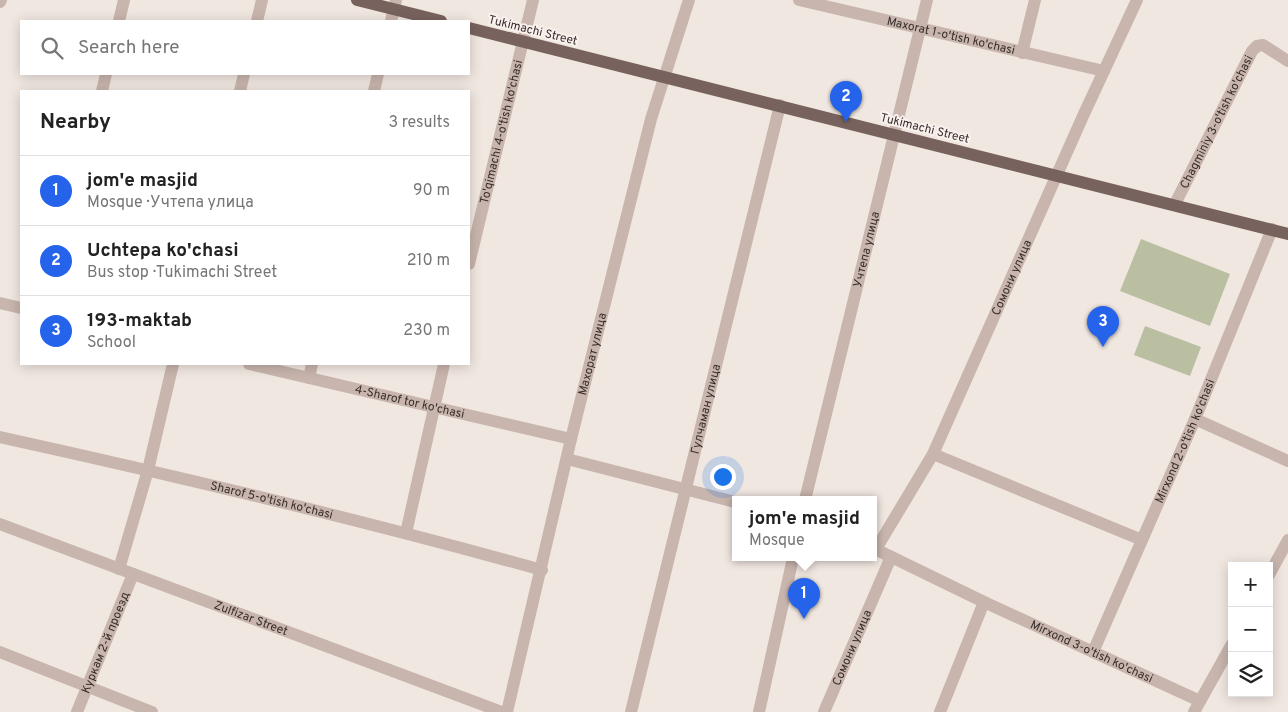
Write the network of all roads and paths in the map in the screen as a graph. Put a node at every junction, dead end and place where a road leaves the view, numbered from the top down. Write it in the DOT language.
graph roads {
  1 [pos="124,0"];
  2 [pos="262,0"];
  3 [pos="357,0"];
  4 [pos="533,0"];
  5 [pos="689,0"];
  6 [pos="927,0"];
  7 [pos="1035,0"];
  8 [pos="1137,0"];
  9 [pos="805,1"];
  10 [pos="394,10"];
  11 [pos="119,20"];
  12 [pos="257,20"];
  13 [pos="437,20"];
  14 [pos="470,28"];
  15 [pos="920,29"];
  16 [pos="524,41"];
  17 [pos="1022,53"];
  18 [pos="1288,60"];
  19 [pos="1104,70"];
  20 [pos="106,75"];
  21 [pos="244,75"];
  22 [pos="378,75"];
  23 [pos="664,78"];
  24 [pos="102,90"];
  25 [pos="240,90"];
  26 [pos="374,90"];
  27 [pos="780,105"];
  28 [pos="894,134"];
  29 [pos="1057,174"];
  30 [pos="1175,204"];
  31 [pos="1272,229"];
  32 [pos="1288,234"];
  33 [pos="470,260"];
  34 [pos="0,303"];
  35 [pos="20,308"];
  36 [pos="173,365"];
  37 [pos="253,365"];
  38 [pos="312,365"];
  39 [pos="444,365"];
  40 [pos="309,378"];
  41 [pos="433,408"];
  42 [pos="1195,419"];
  43 [pos="0,437"];
  44 [pos="571,439"];
  45 [pos="933,454"];
  46 [pos="567,458"];
  47 [pos="1288,461"];
  48 [pos="148,470"];
  49 [pos="686,488"];
  50 [pos="806,496"];
  51 [pos="732,501"];
  52 [pos="0,524"];
  53 [pos="406,532"];
  54 [pos="1142,540"];
  55 [pos="1288,540"];
  56 [pos="877,544"];
  57 [pos="877,550"];
  58 [pos="891,557"];
  59 [pos="791,561"];
  60 [pos="1273,568"];
  61 [pos="120,569"];
  62 [pos="542,570"];
  63 [pos="133,574"];
  64 [pos="984,602"];
  65 [pos="1228,651"];
  66 [pos="0,652"];
  67 [pos="1093,652"];
  68 [pos="87,686"];
  69 [pos="1197,707"];
  70 [pos="77,712"];
  71 [pos="152,712"];
  72 [pos="502,712"];
  73 [pos="507,712"];
  74 [pos="631,712"];
  75 [pos="759,712"];
  76 [pos="824,712"];
  77 [pos="940,712"];
  1 -- 11 [label="street"];
  2 -- 12 [label="street"];
  3 -- 10 [label="main road"];
  4 -- 16 [label="street, To'qimachi 4-o'tish ko'chasi"];
  5 -- 23 [label="street, Махорат улица"];
  6 -- 15 [label="street, Учтепа улица"];
  7 -- 17 [label="street"];
  8 -- 19 [label="street, Сомони улица"];
  9 -- 15 [label="street, Maxorat 1-o'tish ko'chasi"];
  10 -- 13 [label="main road"];
  14 -- 16 [label="main road, Tukimachi Street"];
  15 -- 17 [label="street, Maxorat 1-o'tish ko'chasi"];
  15 -- 28 [label="street, Учтепа улица"];
  16 -- 23 [label="main road, Tukimachi Street"];
  16 -- 33 [label="street, To'qimachi 4-o'tish ko'chasi"];
  17 -- 19 [label="street, Maxorat 1-o'tish ko'chasi"];
  18 -- 30 [label="street, Chagminiy 3-o'tish ko'chasi"];
  19 -- 29 [label="street, Сомони улица"];
  20 -- 24 [label="street"];
  21 -- 25 [label="street"];
  22 -- 26 [label="street"];
  23 -- 27 [label="main road, Tukimachi Street"];
  23 -- 44 [label="street, Махорат улица"];
  27 -- 28 [label="main road, Tukimachi Street"];
  27 -- 49 [label="street, Гулчаман улица"];
  28 -- 29 [label="main road, Tukimachi Street"];
  28 -- 50 [label="street, Учтепа улица"];
  29 -- 30 [label="main road, Tukimachi Street"];
  29 -- 45 [label="street, Сомони улица"];
  30 -- 31 [label="main road, Tukimachi Street"];
  31 -- 32 [label="main road, Tukimachi Street"];
  31 -- 42 [label="street, Mirxond 2-o'tish ko'chasi"];
  34 -- 35 [label="street"];
  36 -- 48 [label="street"];
  37 -- 40 [label="street, 4-Sharof tor ko'chasi"];
  38 -- 40 [label="street"];
  39 -- 41 [label="street"];
  40 -- 41 [label="street, 4-Sharof tor ko'chasi"];
  41 -- 44 [label="street, 4-Sharof tor ko'chasi"];
  41 -- 53 [label="street"];
  42 -- 47 [label="street"];
  42 -- 54 [label="street, Mirxond 2-o'tish ko'chasi"];
  43 -- 48 [label="street, Sharof 5-o'tish ko'chasi"];
  44 -- 46 [label="street, Махорат улица"];
  45 -- 54 [label="street"];
  45 -- 56 [label="street, Сомони улица"];
  46 -- 49 [label="street"];
  46 -- 62 [label="street, Махорат улица"];
  48 -- 53 [label="street, Sharof 5-o'tish ko'chasi"];
  48 -- 61 [label="street"];
  49 -- 51 [label="street"];
  49 -- 74 [label="street, Гулчаман улица"];
  52 -- 61 [label="street, Zulfizar Street"];
  53 -- 62 [label="street, Sharof 5-o'tish ko'chasi"];
  54 -- 67 [label="street, Mirxond 2-o'tish ko'chasi"];
  55 -- 60 [label="street"];
  57 -- 58 [label="street, Mirxond 3-o'tish ko'chasi"];
  58 -- 64 [label="street, Mirxond 3-o'tish ko'chasi"];
  58 -- 76 [label="street, Сомони улица"];
  59 -- 75 [label="street"];
  61 -- 63 [label="street, Zulfizar Street"];
  62 -- 73 [label="street, Махорат улица"];
  63 -- 68 [label="street, Куркам 2-й проезд"];
  63 -- 72 [label="street, Zulfizar Street"];
  64 -- 67 [label="street, Mirxond 3-o'tish ko'chasi"];
  64 -- 77 [label="street"];
  65 -- 69 [label="street"];
  66 -- 68 [label="street"];
  67 -- 69 [label="street, Mirxond 3-o'tish ko'chasi"];
  68 -- 70 [label="street, Куркам 2-й проезд"];
  68 -- 71 [label="street"];
}
